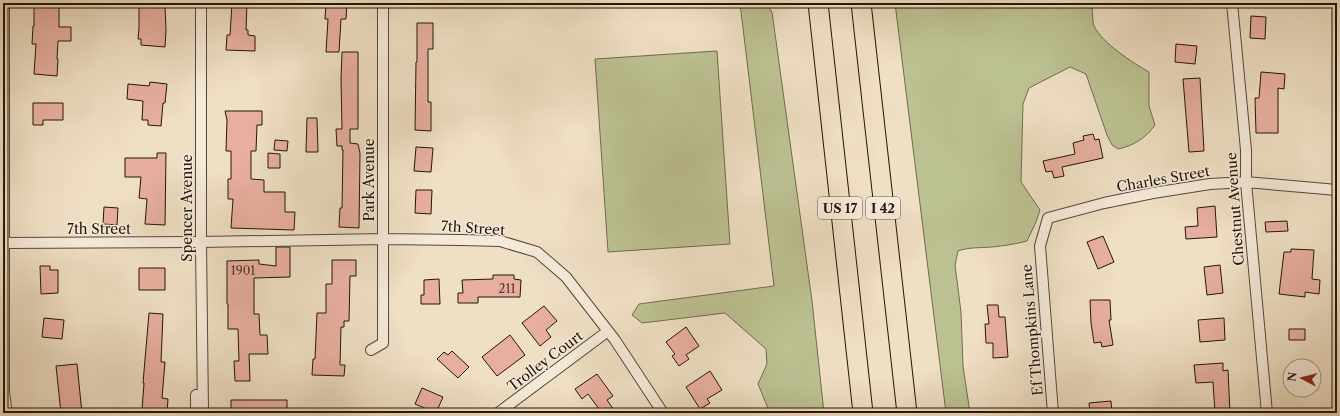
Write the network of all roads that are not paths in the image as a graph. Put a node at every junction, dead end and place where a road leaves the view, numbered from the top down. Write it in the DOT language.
graph roads {
  1 [pos="4,3"];
  2 [pos="194,3"];
  3 [pos="201,3"];
  4 [pos="383,3"];
  5 [pos="818,3"];
  6 [pos="861,3"];
  7 [pos="1232,3"];
  8 [pos="1246,182"];
  9 [pos="1337,190"];
  10 [pos="384,239"];
  11 [pos="198,242"];
  12 [pos="3,243"];
  13 [pos="1040,246"];
  14 [pos="608,331"];
  15 [pos="371,350"];
  16 [pos="4,404"];
  17 [pos="196,413"];
  18 [pos="203,413"];
  19 [pos="498,413"];
  20 [pos="663,413"];
  21 [pos="863,413"];
  22 [pos="907,413"];
  23 [pos="1053,413"];
  24 [pos="1267,413"];
  1 -- 12 [label="street"];
  2 -- 11 [label="street, Spencer Avenue"];
  3 -- 11 [label="street, Spencer Avenue"];
  4 -- 10 [label="street, Park Avenue"];
  5 -- 21 [label="highway, US 17"];
  6 -- 22 [label="highway, I 42"];
  7 -- 8 [label="street, Chestnut Avenue"];
  8 -- 9 [label="street, Charles Street"];
  8 -- 13 [label="street, Charles Street"];
  8 -- 24 [label="street, Chestnut Avenue"];
  10 -- 11 [label="street, 7th Street"];
  10 -- 14 [label="street, 7th Street"];
  10 -- 15 [label="street, Park Avenue"];
  11 -- 12 [label="street, 7th Street"];
  11 -- 17 [label="street, Spencer Avenue"];
  11 -- 18 [label="street, Spencer Avenue"];
  12 -- 16 [label="street"];
  13 -- 23 [label="street, Ef Thompkins Lane"];
  14 -- 19 [label="street, Trolley Court"];
  14 -- 20 [label="street, 7th Street"];
}
